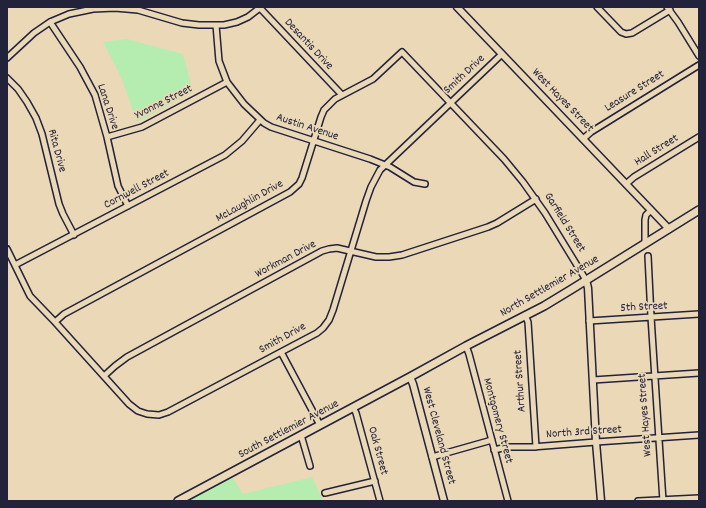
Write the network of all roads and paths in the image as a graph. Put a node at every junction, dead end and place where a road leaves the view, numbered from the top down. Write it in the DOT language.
graph roads {
  1 [pos="457,7"];
  2 [pos="597,7"];
  3 [pos="261,8"];
  4 [pos="668,9"];
  5 [pos="50,22"];
  6 [pos="216,25"];
  7 [pos="402,52"];
  8 [pos="502,54"];
  9 [pos="699,56"];
  10 [pos="7,58"];
  11 [pos="699,65"];
  12 [pos="7,78"];
  13 [pos="227,82"];
  14 [pos="342,95"];
  15 [pos="450,103"];
  16 [pos="260,120"];
  17 [pos="107,137"];
  18 [pos="699,137"];
  19 [pos="583,139"];
  20 [pos="314,141"];
  21 [pos="385,165"];
  22 [pos="425,184"];
  23 [pos="626,184"];
  24 [pos="536,199"];
  25 [pos="128,206"];
  26 [pos="651,210"];
  27 [pos="699,210"];
  28 [pos="669,229"];
  29 [pos="74,234"];
  30 [pos="645,243"];
  31 [pos="7,249"];
  32 [pos="352,251"];
  33 [pos="648,256"];
  34 [pos="15,265"];
  35 [pos="586,280"];
  36 [pos="699,314"];
  37 [pos="525,315"];
  38 [pos="651,317"];
  39 [pos="589,321"];
  40 [pos="55,322"];
  41 [pos="466,346"];
  42 [pos="281,352"];
  43 [pos="699,373"];
  44 [pos="104,376"];
  45 [pos="654,376"];
  46 [pos="410,377"];
  47 [pos="593,380"];
  48 [pos="353,407"];
  49 [pos="320,425"];
  50 [pos="301,435"];
  51 [pos="699,435"];
  52 [pos="659,438"];
  53 [pos="492,440"];
  54 [pos="596,442"];
  55 [pos="536,447"];
  56 [pos="494,450"];
  57 [pos="432,457"];
  58 [pos="310,466"];
  59 [pos="375,480"];
  60 [pos="325,493"];
  61 [pos="699,498"];
  62 [pos="662,500"];
  63 [pos="178,501"];
  64 [pos="380,501"];
  65 [pos="444,501"];
  66 [pos="508,501"];
  67 [pos="601,501"];
  68 [pos="638,501"];
  1 -- 8 [label="street, West Hayes Street"];
  2 -- 4 [label="street"];
  3 -- 6 [label="street"];
  3 -- 14 [label="street, Desantis Drive"];
  4 -- 9 [label="street"];
  5 -- 6 [label="street"];
  5 -- 10 [label="street"];
  5 -- 17 [label="street, Lana Drive"];
  6 -- 13 [label="street, Austin Avenue"];
  7 -- 14 [label="street, McLaughlin Drive"];
  7 -- 15 [label="street, Garfield Street"];
  8 -- 15 [label="street, Smith Drive"];
  8 -- 19 [label="street, West Hayes Street"];
  11 -- 19 [label="street, Leasure Street"];
  12 -- 29 [label="street, Rita Drive"];
  13 -- 16 [label="street, Austin Avenue"];
  13 -- 17 [label="street, Yvonne Street"];
  14 -- 20 [label="street, McLaughlin Drive"];
  15 -- 21 [label="street, Smith Drive"];
  15 -- 24 [label="street, Garfield Street"];
  16 -- 20 [label="street, Austin Avenue"];
  16 -- 25 [label="street, Cornwell Street"];
  17 -- 25 [label="street, Lana Drive"];
  18 -- 23 [label="street, Hall Street"];
  19 -- 23 [label="street, West Hayes Street"];
  20 -- 21 [label="street, Austin Avenue"];
  20 -- 40 [label="street, McLaughlin Drive"];
  21 -- 22 [label="street, Austin Avenue"];
  21 -- 32 [label="street, Smith Drive"];
  23 -- 26 [label="street, West Hayes Street"];
  24 -- 32 [label="street, Workman Drive"];
  24 -- 35 [label="street, Garfield Street"];
  25 -- 29 [label="street, Cornwell Street"];
  26 -- 28 [label="street, West Hayes Street"];
  26 -- 30 [label="street"];
  27 -- 28 [label="main road, North Settlemier Avenue"];
  28 -- 30 [label="main road, North Settlemier Avenue"];
  29 -- 34 [label="street, Cornwell Street"];
  30 -- 35 [label="main road, North Settlemier Avenue"];
  31 -- 34 [label="street, Smith Drive"];
  32 -- 42 [label="street, Smith Drive"];
  32 -- 44 [label="street, Workman Drive"];
  33 -- 38 [label="street, West Hayes Street"];
  34 -- 40 [label="street, Smith Drive"];
  35 -- 37 [label="main road, North Settlemier Avenue"];
  35 -- 39 [label="street, Garfield Street"];
  36 -- 38 [label="street, 5th Street"];
  37 -- 41 [label="main road, North Settlemier Avenue"];
  37 -- 55 [label="street, Arthur Street"];
  38 -- 39 [label="street, 5th Street"];
  38 -- 45 [label="street, West Hayes Street"];
  39 -- 47 [label="street, Garfield Street"];
  40 -- 44 [label="street, Smith Drive"];
  41 -- 46 [label="main road, North Settlemier Avenue"];
  41 -- 53 [label="street, Montgomery Street"];
  42 -- 44 [label="street, Smith Drive"];
  42 -- 49 [label="street"];
  43 -- 45 [label="street"];
  45 -- 47 [label="street"];
  45 -- 52 [label="street, West Hayes Street"];
  46 -- 48 [label="main road, South Settlemier Avenue"];
  46 -- 57 [label="street, West Cleveland Street"];
  47 -- 54 [label="street, Garfield Street"];
  48 -- 49 [label="main road, South Settlemier Avenue"];
  48 -- 59 [label="street, Oak Street"];
  49 -- 50 [label="main road, South Settlemier Avenue"];
  50 -- 58 [label="street"];
  50 -- 63 [label="main road, South Settlemier Avenue"];
  51 -- 52 [label="street, North 3rd Street"];
  52 -- 54 [label="street, North 3rd Street"];
  52 -- 62 [label="street, West Hayes Street"];
  53 -- 56 [label="street, Montgomery Street"];
  53 -- 57 [label="street"];
  54 -- 55 [label="street, North 3rd Street"];
  54 -- 67 [label="street, Garfield Street"];
  55 -- 56 [label="street, North 3rd Street"];
  56 -- 66 [label="street, Montgomery Street"];
  57 -- 65 [label="street, West Cleveland Street"];
  59 -- 60 [label="street"];
  59 -- 64 [label="street, Oak Street"];
  61 -- 62 [label="street"];
  62 -- 68 [label="street"];
}
